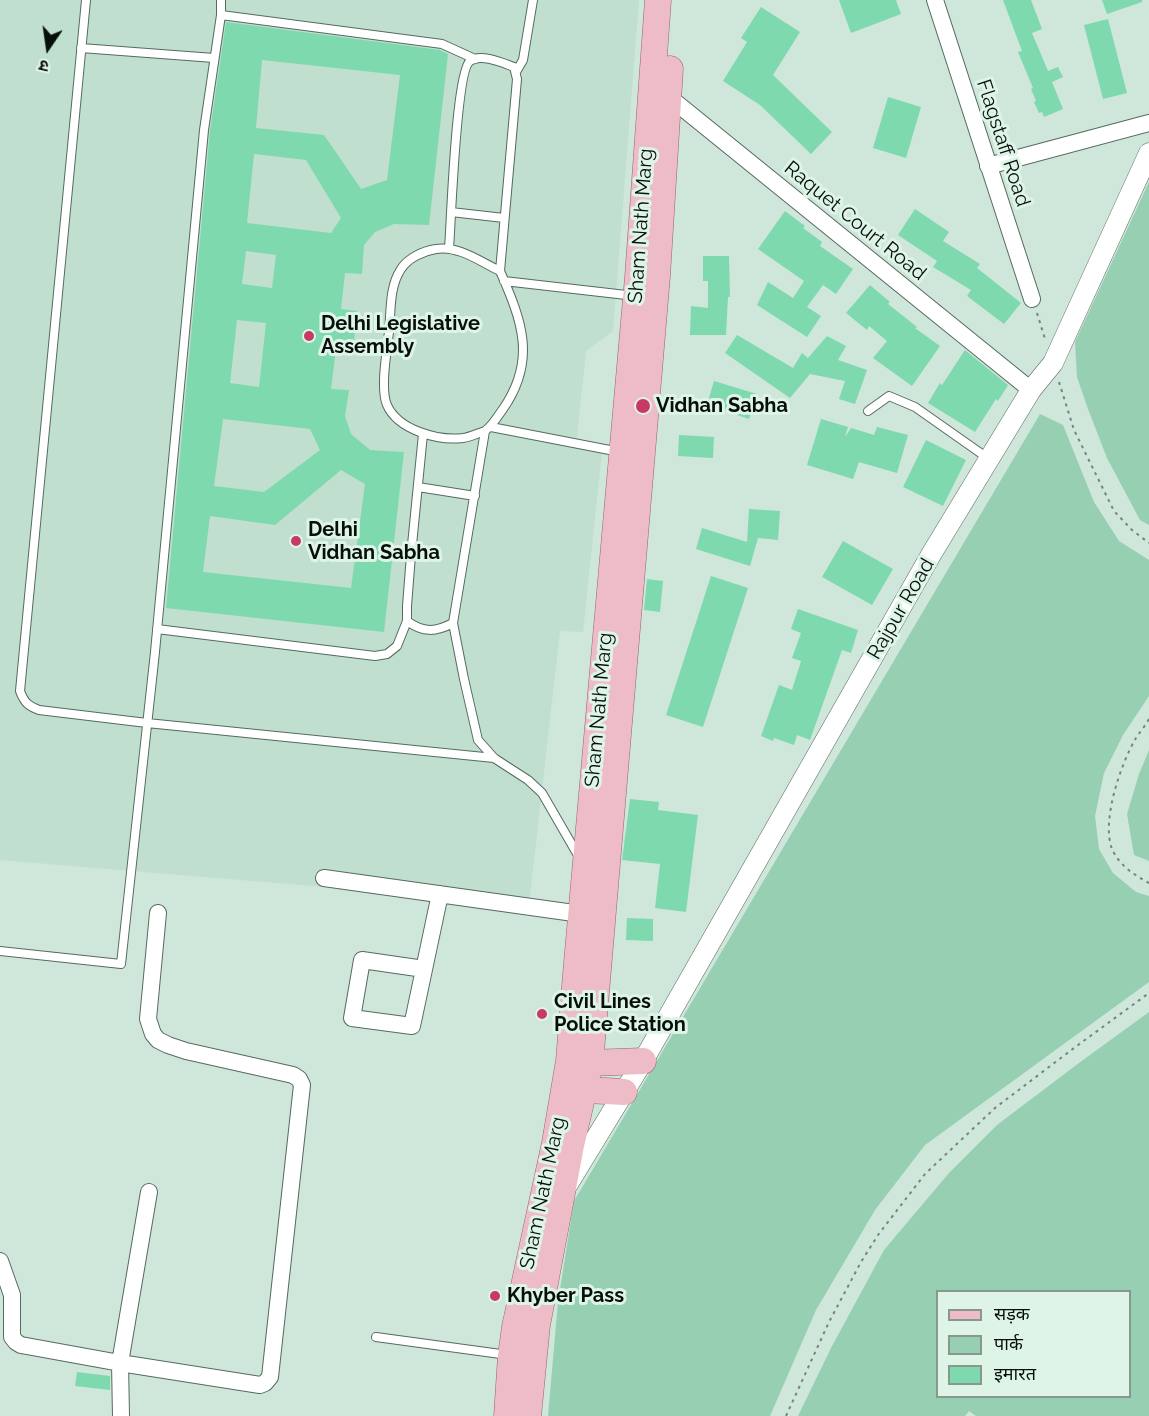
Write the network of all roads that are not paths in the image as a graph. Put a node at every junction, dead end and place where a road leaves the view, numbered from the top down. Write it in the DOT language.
graph roads {
  1 [pos="86,0"];
  2 [pos="221,0"];
  3 [pos="533,0"];
  4 [pos="658,0"];
  5 [pos="675,0"];
  6 [pos="935,0"];
  7 [pos="220,15"];
  8 [pos="81,48"];
  9 [pos="214,58"];
  10 [pos="475,59"];
  11 [pos="516,72"];
  12 [pos="660,93"];
  13 [pos="1149,123"];
  14 [pos="1149,153"];
  15 [pos="988,166"];
  16 [pos="452,212"];
  17 [pos="504,218"];
  18 [pos="449,249"];
  19 [pos="500,271"];
  20 [pos="504,281"];
  21 [pos="645,298"];
  22 [pos="1032,299"];
  23 [pos="652,327"];
  24 [pos="660,353"];
  25 [pos="1031,390"];
  26 [pos="868,411"];
  27 [pos="488,429"];
  28 [pos="423,434"];
  29 [pos="632,453"];
  30 [pos="989,459"];
  31 [pos="649,478"];
  32 [pos="418,487"];
  33 [pos="474,496"];
  34 [pos="630,593"];
  35 [pos="407,621"];
  36 [pos="453,623"];
  37 [pos="157,629"];
  38 [pos="147,723"];
  39 [pos="494,758"];
  40 [pos="596,869"];
  41 [pos="324,878"];
  42 [pos="440,894"];
  43 [pos="158,913"];
  44 [pos="581,914"];
  45 [pos="0,951"];
  46 [pos="424,969"];
  47 [pos="643,1061"];
  48 [pos="579,1062"];
  49 [pos="574,1089"];
  50 [pos="624,1092"];
  51 [pos="149,1192"];
  52 [pos="562,1193"];
  53 [pos="0,1261"];
  54 [pos="6,1318"];
  55 [pos="376,1337"];
  56 [pos="511,1356"];
  57 [pos="120,1363"];
  58 [pos="121,1416"];
  59 [pos="507,1416"];
  60 [pos="528,1416"];
  1 -- 8 [label="lane"];
  2 -- 7 [label="lane"];
  3 -- 11 [label="lane"];
  4 -- 12 [label="main road, Sham Nath Marg"];
  5 -- 12 [label="main road, Sham Nath Marg"];
  6 -- 15 [label="street, Flagstaff Road"];
  7 -- 9 [label="lane"];
  7 -- 10 [label="lane"];
  8 -- 9 [label="lane"];
  8 -- 38 [label="lane"];
  9 -- 37 [label="lane"];
  10 -- 11 [label="lane"];
  10 -- 16 [label="lane"];
  11 -- 17 [label="lane"];
  12 -- 21 [label="main road, Sham Nath Marg"];
  12 -- 25 [label="street, Raquet Court Road"];
  13 -- 15 [label="street"];
  14 -- 25 [label="street, Rajpur Road"];
  15 -- 22 [label="street, Flagstaff Road"];
  16 -- 17 [label="lane"];
  16 -- 18 [label="lane"];
  17 -- 19 [label="lane"];
  18 -- 19 [label="lane"];
  18 -- 28 [label="lane"];
  19 -- 20 [label="lane"];
  20 -- 21 [label="lane"];
  20 -- 27 [label="lane"];
  21 -- 23 [label="main road, Sham Nath Marg"];
  21 -- 29 [label="main road, Sham Nath Marg"];
  23 -- 24 [label="lane"];
  23 -- 29 [label="main road, Sham Nath Marg"];
  25 -- 30 [label="street, Rajpur Road"];
  26 -- 30 [label="lane"];
  27 -- 28 [label="lane"];
  27 -- 29 [label="lane"];
  27 -- 33 [label="lane"];
  28 -- 32 [label="lane"];
  29 -- 34 [label="main road, Sham Nath Marg"];
  29 -- 40 [label="main road, Sham Nath Marg"];
  30 -- 47 [label="street, Rajpur Road"];
  31 -- 34 [label="lane"];
  32 -- 33 [label="lane"];
  32 -- 35 [label="lane"];
  33 -- 36 [label="lane"];
  34 -- 40 [label="main road, Sham Nath Marg"];
  35 -- 36 [label="lane"];
  35 -- 37 [label="lane"];
  36 -- 39 [label="lane"];
  37 -- 38 [label="lane"];
  38 -- 39 [label="lane"];
  38 -- 45 [label="lane"];
  39 -- 40 [label="lane"];
  40 -- 44 [label="main road, Sham Nath Marg"];
  40 -- 48 [label="main road, Sham Nath Marg"];
  41 -- 42 [label="street"];
  42 -- 44 [label="street"];
  42 -- 46 [label="street"];
  43 -- 57 [label="street"];
  44 -- 48 [label="main road, Sham Nath Marg"];
  46 -- 46 [label="street"];
  47 -- 48 [label="main road"];
  47 -- 50 [label="street, Rajpur Road"];
  48 -- 49 [label="main road, Sham Nath Marg"];
  49 -- 50 [label="main road"];
  49 -- 52 [label="main road, Sham Nath Marg"];
  49 -- 56 [label="main road, Sham Nath Marg"];
  50 -- 52 [label="street, Rajpur Road"];
  51 -- 57 [label="street"];
  52 -- 60 [label="main road, Sham Nath Marg"];
  53 -- 54 [label="street"];
  54 -- 57 [label="street"];
  55 -- 56 [label="lane"];
  56 -- 59 [label="main road, Sham Nath Marg"];
  57 -- 58 [label="street"];
}
